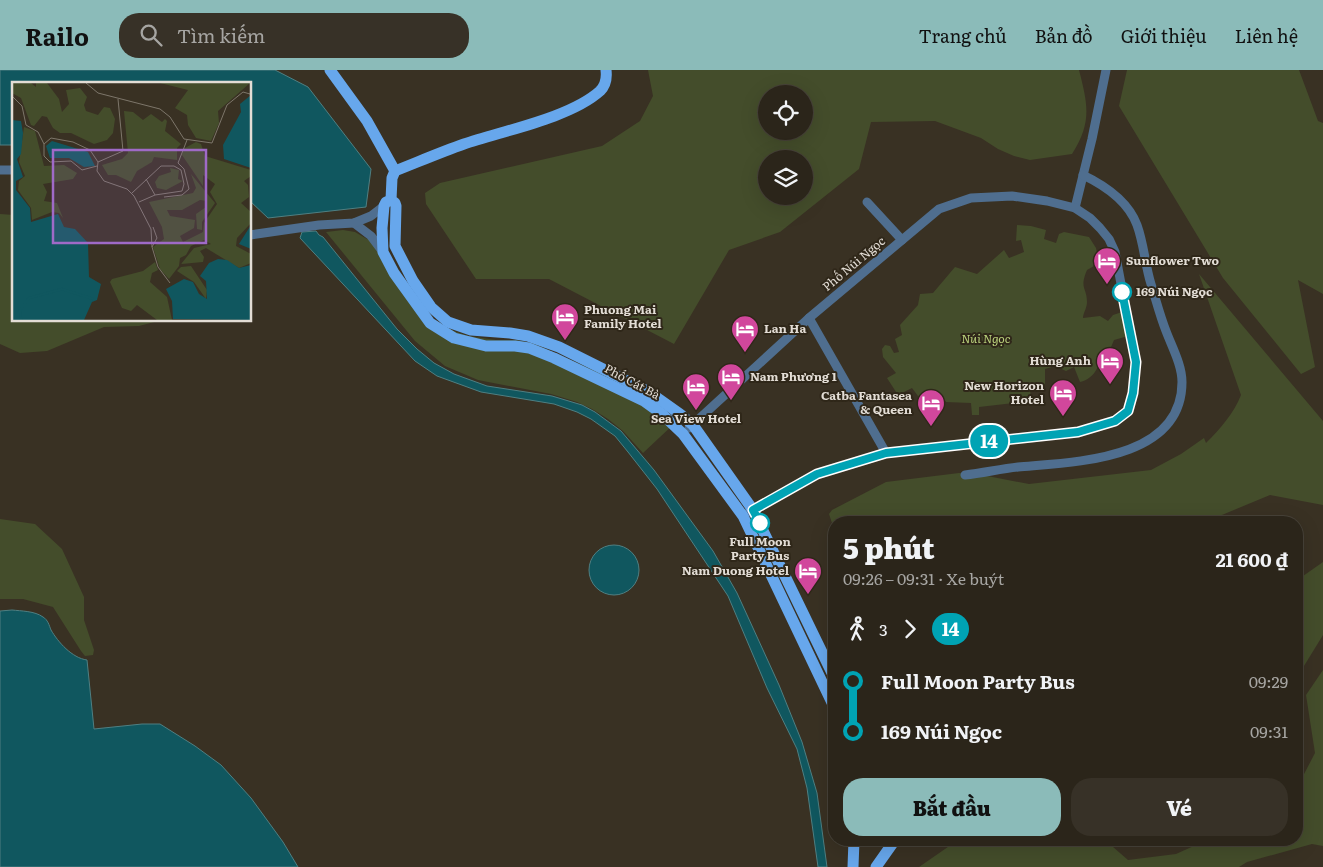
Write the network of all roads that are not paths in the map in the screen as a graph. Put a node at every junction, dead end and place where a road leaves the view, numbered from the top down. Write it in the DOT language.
graph roads {
  1 [pos="330,70"];
  2 [pos="606,70"];
  3 [pos="1106,70"];
  4 [pos="395,170"];
  5 [pos="1083,175"];
  6 [pos="867,202"];
  7 [pos="388,203"];
  8 [pos="1074,208"];
  9 [pos="354,223"];
  10 [pos="251,235"];
  11 [pos="902,240"];
  12 [pos="395,246"];
  13 [pos="383,252"];
  14 [pos="809,318"];
  15 [pos="445,327"];
  16 [pos="568,358"];
  17 [pos="692,425"];
  18 [pos="683,434"];
  19 [pos="886,453"];
  20 [pos="965,475"];
  21 [pos="753,510"];
  22 [pos="743,516"];
  23 [pos="816,641"];
  24 [pos="804,646"];
  25 [pos="828,665"];
  26 [pos="828,695"];
  27 [pos="854,846"];
  28 [pos="891,846"];
  29 [pos="853,867"];
  30 [pos="876,867"];
  1 -- 4 [label="main road"];
  2 -- 4 [label="main road"];
  3 -- 5 [label="street"];
  4 -- 7 [label="main road, Phố Cát Bà"];
  5 -- 8 [label="street"];
  5 -- 20 [label="street"];
  6 -- 11 [label="street"];
  7 -- 9 [label="street"];
  7 -- 12 [label="main road, Phố Cát Bà"];
  7 -- 13 [label="main road, Phố Cát Bà"];
  8 -- 11 [label="street, Phố Núi Ngọc"];
  8 -- 19 [label="street, Phố Núi Ngọc"];
  9 -- 10 [label="street"];
  9 -- 13 [label="street"];
  11 -- 14 [label="street, Phố Núi Ngọc"];
  12 -- 13 [label="main road"];
  12 -- 15 [label="main road, Phố Cát Bà"];
  13 -- 15 [label="main road, Phố Cát Bà"];
  14 -- 17 [label="street, Phố Núi Ngọc"];
  14 -- 19 [label="street"];
  15 -- 16 [label="main road, Phố Cát Bà"];
  16 -- 17 [label="main road, Phố Cát Bà"];
  16 -- 18 [label="main road, Phố Cát Bà"];
  17 -- 18 [label="street, Phố Núi Ngọc"];
  17 -- 21 [label="main road, Phố Cát Bà"];
  18 -- 22 [label="main road, Phố Cát Bà"];
  19 -- 21 [label="street, Phố Núi Ngọc"];
  21 -- 22 [label="street"];
  21 -- 23 [label="main road, Phố Cát Bà"];
  22 -- 24 [label="main road, Phố Cát Bà"];
  23 -- 24 [label="main road"];
  23 -- 25 [label="main road, Phố Cát Bà"];
  24 -- 26 [label="main road, Phố Cát Bà"];
  27 -- 29 [label="main road"];
  28 -- 30 [label="main road"];
}
